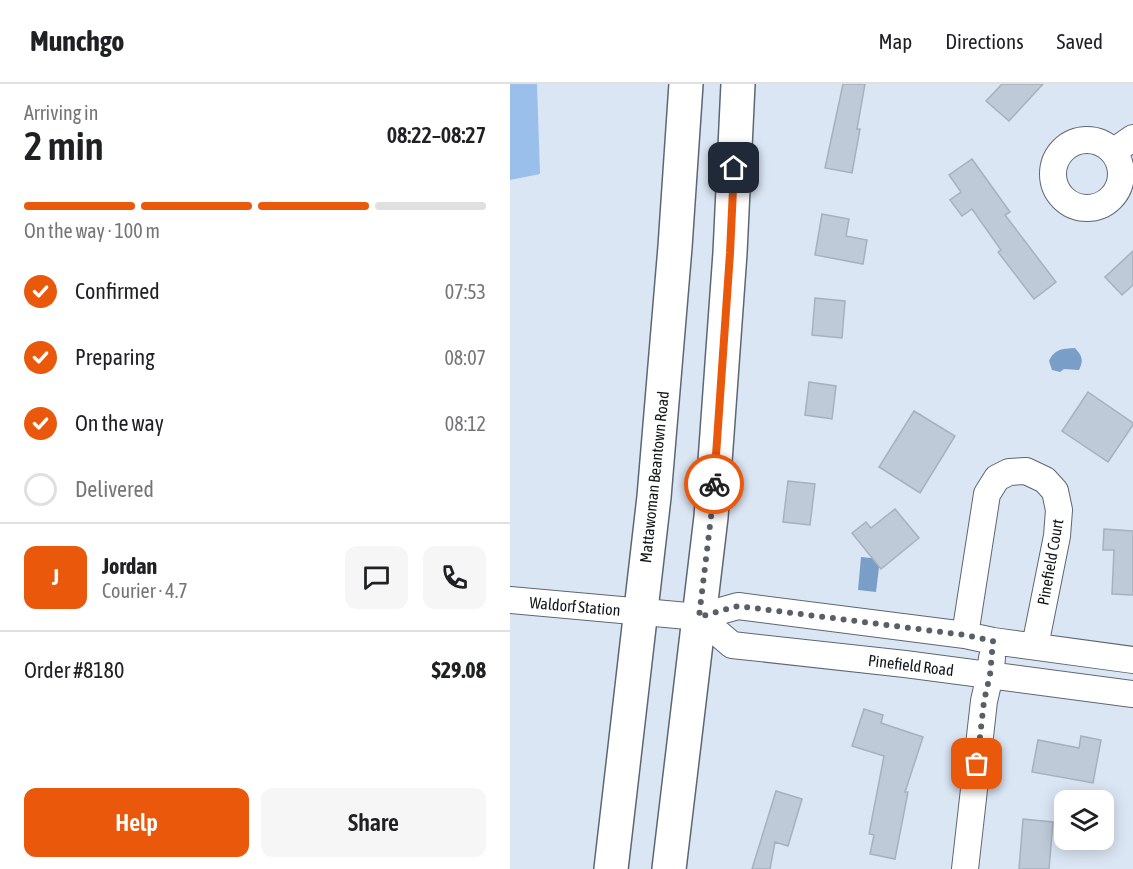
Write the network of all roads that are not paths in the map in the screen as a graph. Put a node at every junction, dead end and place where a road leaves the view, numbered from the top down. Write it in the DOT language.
graph roads {
  1 [pos="686,84"];
  2 [pos="738,84"];
  3 [pos="510,600"];
  4 [pos="640,612"];
  5 [pos="699,617"];
  6 [pos="965,635"];
  7 [pos="993,641"];
  8 [pos="1035,646"];
  9 [pos="1133,660"];
  10 [pos="990,675"];
  11 [pos="1133,694"];
  12 [pos="611,869"];
  13 [pos="669,869"];
  14 [pos="965,869"];
  1 -- 4 [label="highway, Mattawoman Beantown Road"];
  2 -- 5 [label="highway"];
  3 -- 4 [label="street, Waldorf Station"];
  4 -- 5 [label="street"];
  4 -- 12 [label="highway, Mattawoman Beantown Road"];
  5 -- 6 [label="street"];
  5 -- 10 [label="street, Pinefield Road"];
  5 -- 13 [label="highway"];
  6 -- 7 [label="street"];
  6 -- 8 [label="street, Pinefield Court"];
  7 -- 8 [label="street"];
  7 -- 10 [label="street"];
  8 -- 9 [label="street"];
  10 -- 11 [label="street, Pinefield Road"];
  10 -- 14 [label="street"];
}
